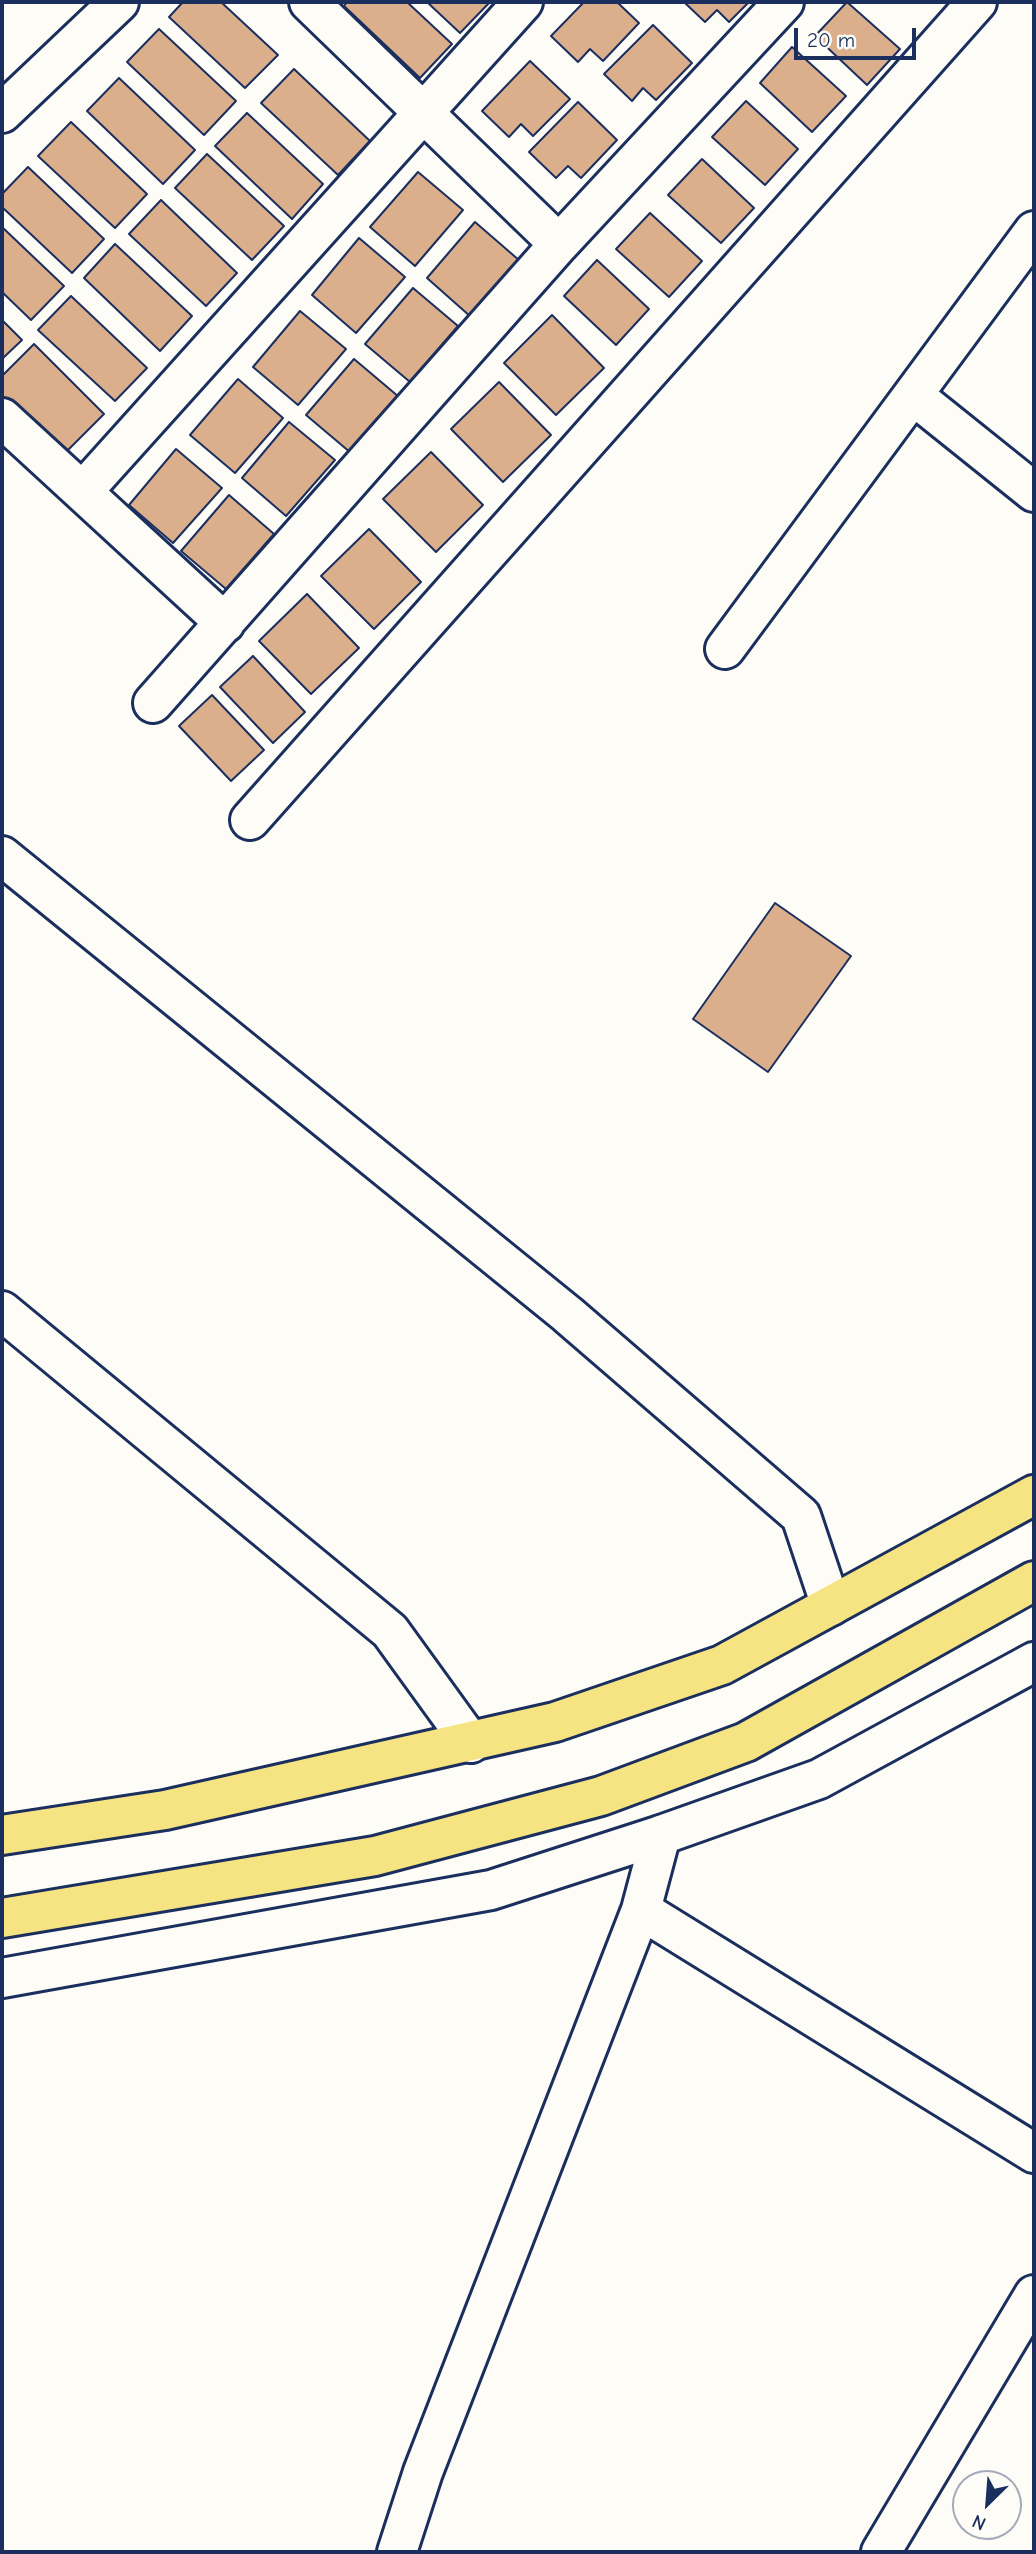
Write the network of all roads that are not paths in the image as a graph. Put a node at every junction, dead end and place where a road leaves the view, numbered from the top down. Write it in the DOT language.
graph roads {
  1 [pos="119,2"];
  2 [pos="309,2"];
  3 [pos="523,2"];
  4 [pos="784,2"];
  5 [pos="977,2"];
  6 [pos="2,113"];
  7 [pos="425,114"];
  8 [pos="1034,231"];
  9 [pos="559,244"];
  10 [pos="913,394"];
  11 [pos="2,418"];
  12 [pos="83,491"];
  13 [pos="1034,492"];
  14 [pos="225,622"];
  15 [pos="725,649"];
  16 [pos="153,703"];
  17 [pos="250,820"];
  18 [pos="2,856"];
  19 [pos="2,1311"];
  20 [pos="1034,1495"];
  21 [pos="1034,1581"];
  22 [pos="831,1606"];
  23 [pos="1034,1662"];
  24 [pos="471,1743"];
  25 [pos="2,1835"];
  26 [pos="661,1835"];
  27 [pos="642,1910"];
  28 [pos="2,1918"];
  29 [pos="2,1978"];
  30 [pos="1034,2153"];
  31 [pos="1034,2295"];
  32 [pos="397,2552"];
  33 [pos="881,2552"];
  1 -- 6 [label="street"];
  2 -- 7 [label="street"];
  3 -- 7 [label="street"];
  4 -- 9 [label="street"];
  5 -- 17 [label="street"];
  7 -- 9 [label="street"];
  7 -- 12 [label="street"];
  8 -- 10 [label="street"];
  9 -- 14 [label="street"];
  10 -- 13 [label="street"];
  10 -- 15 [label="street"];
  11 -- 12 [label="street"];
  12 -- 14 [label="street"];
  14 -- 16 [label="street"];
  18 -- 22 [label="street"];
  19 -- 24 [label="street"];
  20 -- 22 [label="highway"];
  21 -- 28 [label="highway"];
  22 -- 24 [label="highway"];
  23 -- 26 [label="street"];
  24 -- 25 [label="highway"];
  26 -- 27 [label="street"];
  26 -- 29 [label="street"];
  27 -- 30 [label="street"];
  27 -- 32 [label="street"];
  31 -- 33 [label="street"];
}
